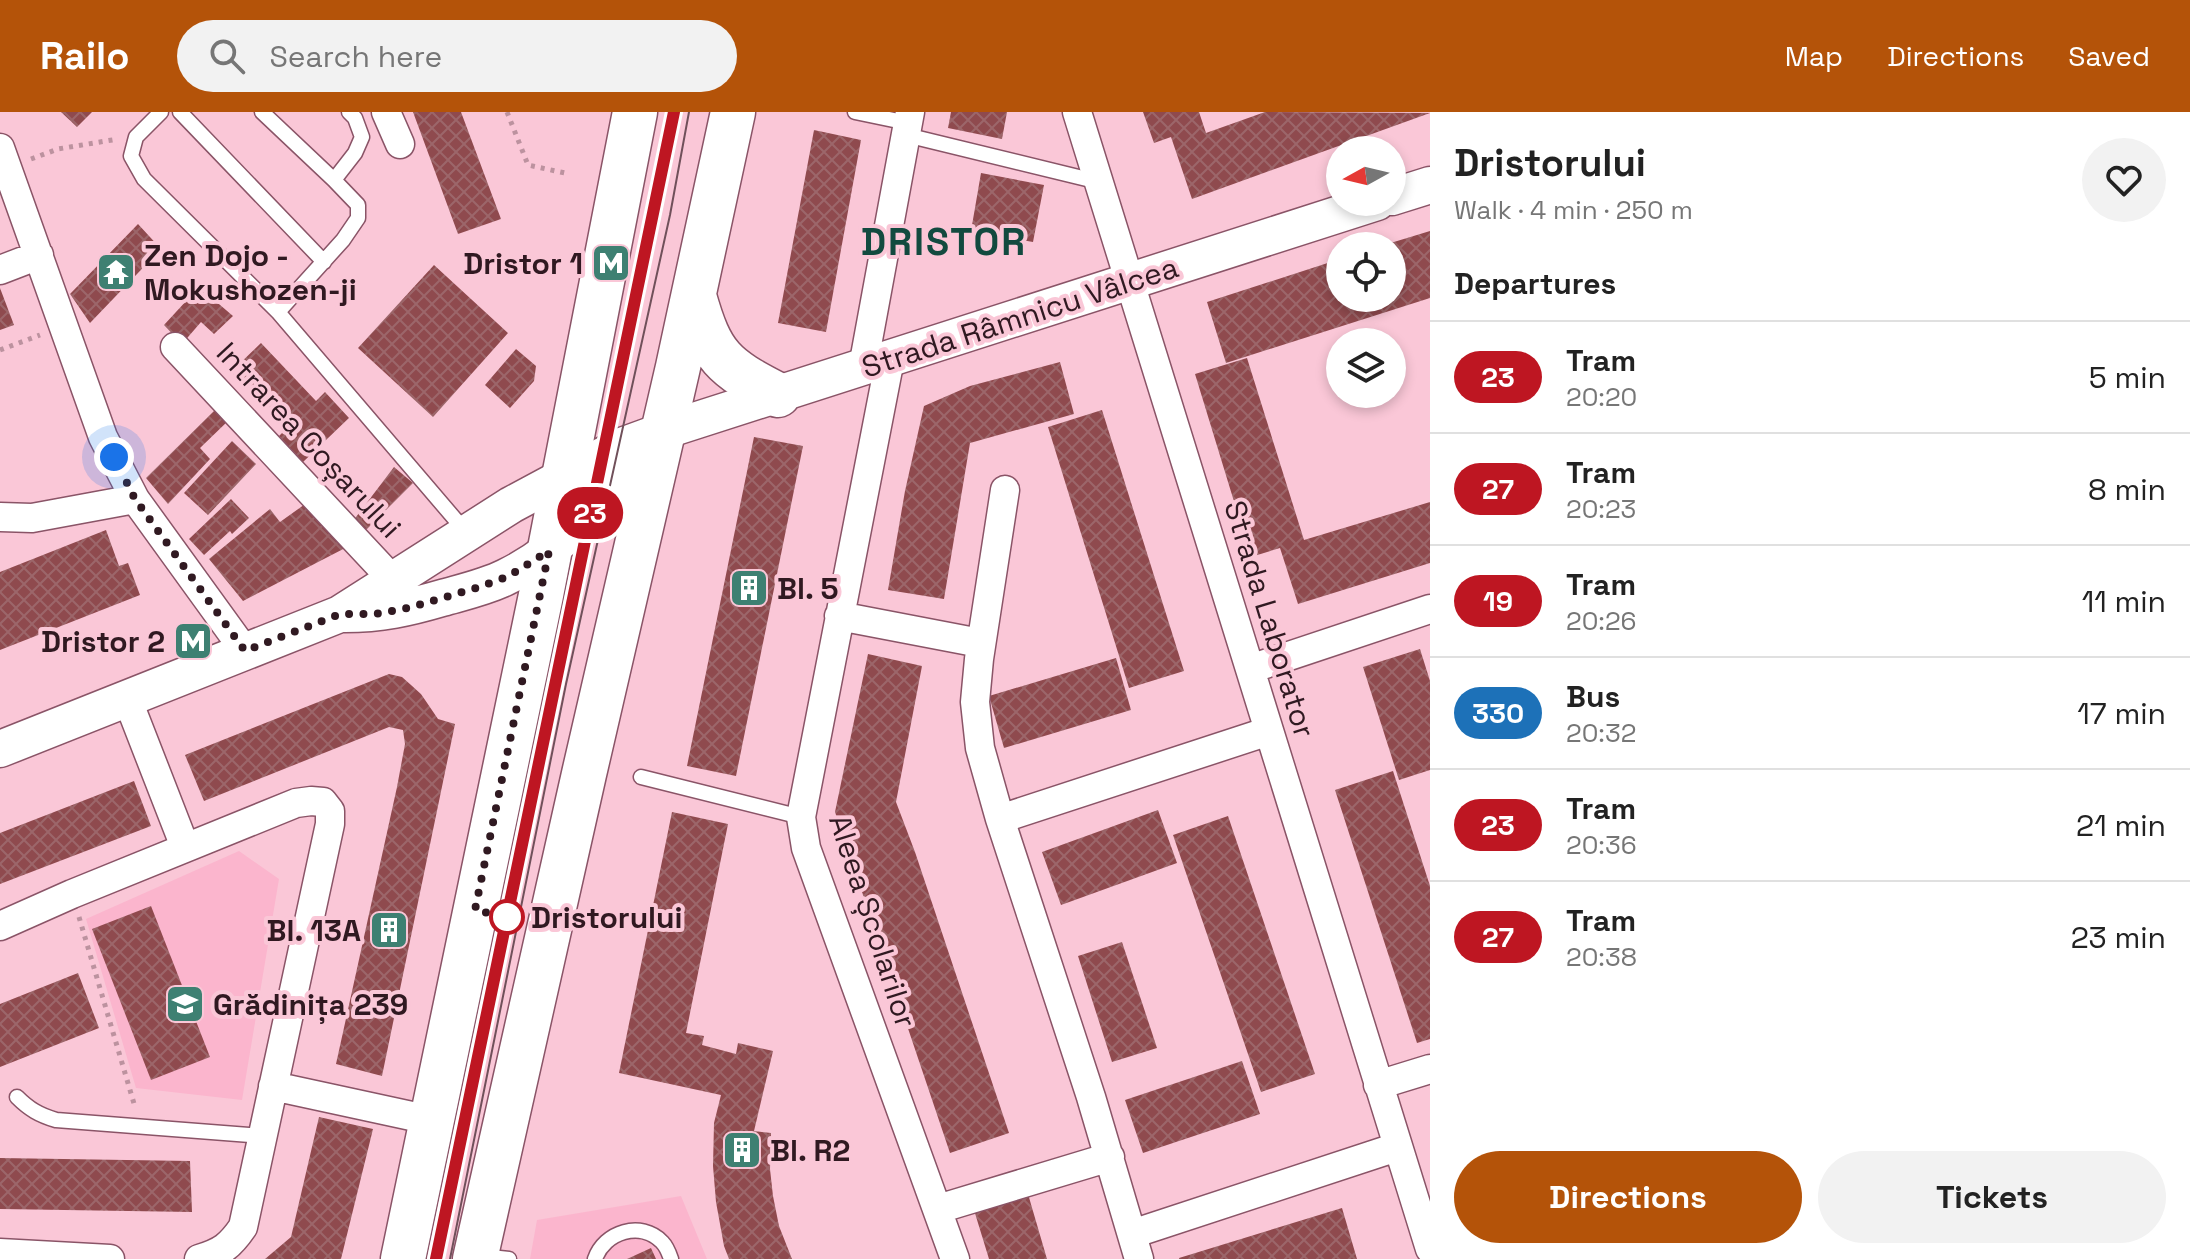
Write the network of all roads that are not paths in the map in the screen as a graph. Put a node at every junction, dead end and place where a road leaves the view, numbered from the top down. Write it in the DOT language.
graph roads {
  1 [pos="161,112"];
  2 [pos="180,112"];
  3 [pos="262,112"];
  4 [pos="349,112"];
  5 [pos="386,112"];
  6 [pos="635,112"];
  7 [pos="733,112"];
  8 [pos="855,112"];
  9 [pos="1077,112"];
  10 [pos="908,123"];
  11 [pos="400,144"];
  12 [pos="4,158"];
  13 [pos="334,180"];
  14 [pos="1099,182"];
  15 [pos="1430,185"];
  16 [pos="1406,193"];
  17 [pos="1333,216"];
  18 [pos="39,255"];
  19 [pos="324,262"];
  20 [pos="0,270"];
  21 [pos="1130,281"];
  22 [pos="694,296"];
  23 [pos="278,312"];
  24 [pos="175,347"];
  25 [pos="876,363"];
  26 [pos="778,395"];
  27 [pos="663,431"];
  28 [pos="565,476"];
  29 [pos="1005,490"];
  30 [pos="135,499"];
  31 [pos="0,517"];
  32 [pos="467,532"];
  33 [pos="549,551"];
  34 [pos="393,580"];
  35 [pos="1430,609"];
  36 [pos="340,614"];
  37 [pos="839,616"];
  38 [pos="980,643"];
  39 [pos="245,651"];
  40 [pos="1250,669"];
  41 [pos="127,698"];
  42 [pos="1269,731"];
  43 [pos="0,749"];
  44 [pos="641,777"];
  45 [pos="801,817"];
  46 [pos="1000,819"];
  47 [pos="185,847"];
  48 [pos="0,926"];
  49 [pos="1430,1069"];
  50 [pos="1378,1085"];
  51 [pos="273,1086"];
  52 [pos="17,1097"];
  53 [pos="430,1120"];
  54 [pos="262,1136"];
  55 [pos="1397,1147"];
  56 [pos="1110,1157"];
  57 [pos="938,1209"];
  58 [pos="1135,1246"];
  59 [pos="1430,1249"];
  60 [pos="0,1253"];
  61 [pos="487,1258"];
  62 [pos="110,1259"];
  63 [pos="199,1259"];
  64 [pos="403,1259"];
  65 [pos="595,1259"];
  66 [pos="671,1259"];
  67 [pos="955,1259"];
  1 -- 23 [label="lane"];
  2 -- 19 [label="lane"];
  3 -- 13 [label="lane"];
  4 -- 13 [label="lane"];
  5 -- 11 [label="street"];
  6 -- 28 [label="main road"];
  7 -- 22 [label="main road"];
  8 -- 10 [label="lane"];
  9 -- 14 [label="street, Strada Laborator"];
  10 -- 14 [label="lane"];
  10 -- 25 [label="street, Aleea Școlarilor"];
  12 -- 18 [label="street"];
  13 -- 19 [label="lane"];
  14 -- 21 [label="street, Strada Laborator"];
  15 -- 16 [label="street"];
  17 -- 21 [label="street, Strada Râmnicu Vâlcea"];
  18 -- 20 [label="street"];
  18 -- 30 [label="street"];
  19 -- 23 [label="lane"];
  21 -- 25 [label="street, Strada Râmnicu Vâlcea"];
  21 -- 40 [label="street, Strada Laborator"];
  22 -- 26 [label="main road"];
  22 -- 27 [label="main road"];
  23 -- 32 [label="lane"];
  24 -- 34 [label="street, Intrarea Coșarului"];
  25 -- 26 [label="street, Strada Râmnicu Vâlcea"];
  25 -- 37 [label="street, Aleea Școlarilor"];
  26 -- 27 [label="street, Strada Râmnicu Vâlcea"];
  27 -- 28 [label="street, Strada Râmnicu Vâlcea"];
  27 -- 33 [label="street"];
  27 -- 61 [label="main road"];
  28 -- 32 [label="street, Strada Râmnicu Vâlcea"];
  28 -- 33 [label="main road"];
  29 -- 38 [label="street"];
  30 -- 31 [label="street"];
  30 -- 39 [label="street"];
  32 -- 34 [label="street, Strada Râmnicu Vâlcea"];
  33 -- 36 [label="street"];
  33 -- 53 [label="main road"];
  34 -- 36 [label="street, Strada Râmnicu Vâlcea"];
  35 -- 40 [label="street"];
  36 -- 39 [label="street"];
  37 -- 38 [label="street"];
  37 -- 45 [label="street, Aleea Școlarilor"];
  38 -- 46 [label="street"];
  39 -- 41 [label="street"];
  40 -- 42 [label="street, Strada Laborator"];
  41 -- 43 [label="street"];
  41 -- 47 [label="street"];
  42 -- 46 [label="street"];
  42 -- 50 [label="street, Strada Laborator"];
  44 -- 45 [label="lane"];
  45 -- 57 [label="street, Aleea Școlarilor"];
  46 -- 56 [label="street"];
  47 -- 48 [label="street"];
  47 -- 51 [label="street"];
  49 -- 50 [label="street"];
  50 -- 55 [label="street, Strada Laborator"];
  51 -- 53 [label="street"];
  51 -- 54 [label="street"];
  52 -- 54 [label="lane"];
  53 -- 64 [label="main road"];
  54 -- 63 [label="street"];
  55 -- 58 [label="street"];
  55 -- 59 [label="street, Strada Laborator"];
  56 -- 57 [label="street"];
  56 -- 58 [label="street"];
  57 -- 67 [label="street, Aleea Școlarilor"];
  60 -- 62 [label="street"];
  65 -- 66 [label="lane"];
}
